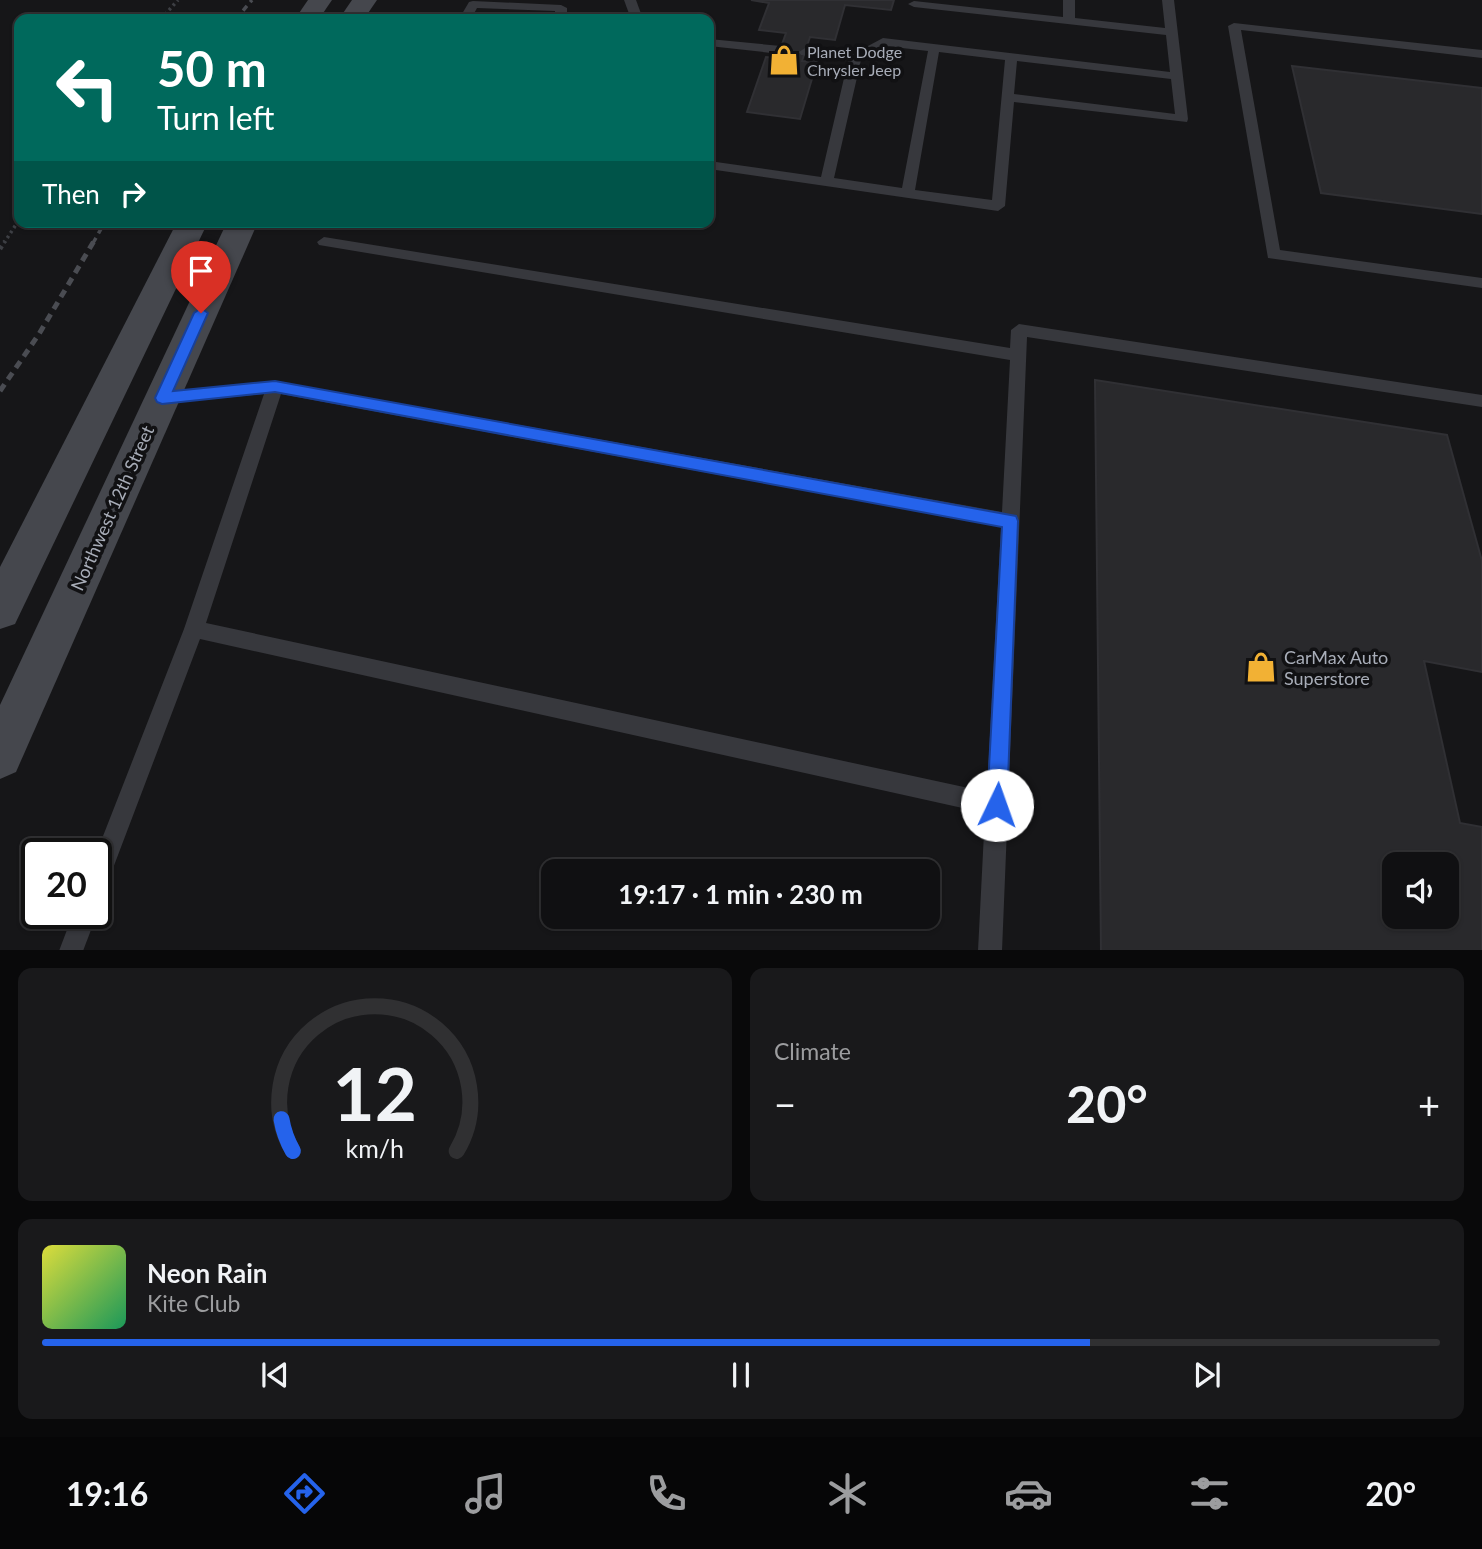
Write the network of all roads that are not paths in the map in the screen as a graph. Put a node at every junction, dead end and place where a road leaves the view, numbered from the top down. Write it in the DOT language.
graph roads {
  1 [pos="1069,0"];
  2 [pos="1168,0"];
  3 [pos="914,4"];
  4 [pos="468,14"];
  5 [pos="561,14"];
  6 [pos="1069,21"];
  7 [pos="1172,32"];
  8 [pos="714,42"];
  9 [pos="934,48"];
  10 [pos="781,50"];
  11 [pos="805,52"];
  12 [pos="1482,54"];
  13 [pos="1011,57"];
  14 [pos="855,58"];
  15 [pos="1177,76"];
  16 [pos="1008,97"];
  17 [pos="714,165"];
  18 [pos="827,181"];
  19 [pos="908,193"];
  20 [pos="190,228"];
  21 [pos="240,228"];
  22 [pos="324,242"];
  23 [pos="1482,283"];
  24 [pos="1018,355"];
  25 [pos="275,387"];
  26 [pos="162,398"];
  27 [pos="1482,401"];
  28 [pos="1010,521"];
  29 [pos="0,610"];
  30 [pos="194,629"];
  31 [pos="0,756"];
  32 [pos="997,805"];
  33 [pos="112,842"];
  34 [pos="79,929"];
  35 [pos="71,950"];
  36 [pos="990,950"];
  1 -- 6 [label="lane"];
  2 -- 7 [label="lane"];
  3 -- 6 [label="lane"];
  4 -- 5 [label="lane"];
  6 -- 7 [label="lane"];
  7 -- 15 [label="lane"];
  8 -- 10 [label="lane"];
  9 -- 13 [label="lane"];
  9 -- 14 [label="lane"];
  9 -- 19 [label="lane"];
  11 -- 14 [label="lane"];
  12 -- 23 [label="lane"];
  13 -- 15 [label="lane"];
  13 -- 16 [label="lane"];
  14 -- 18 [label="lane"];
  15 -- 16 [label="lane"];
  16 -- 19 [label="lane"];
  17 -- 18 [label="lane"];
  18 -- 19 [label="lane"];
  20 -- 29 [label="main road"];
  21 -- 26 [label="main road, Northwest 12th Street"];
  22 -- 24 [label="lane"];
  24 -- 27 [label="lane"];
  24 -- 28 [label="lane"];
  25 -- 26 [label="lane"];
  25 -- 28 [label="lane"];
  25 -- 30 [label="lane"];
  26 -- 31 [label="main road, Northwest 12th Street"];
  28 -- 32 [label="lane"];
  30 -- 32 [label="lane"];
  30 -- 33 [label="lane"];
  32 -- 36 [label="lane"];
  34 -- 35 [label="lane"];
}
